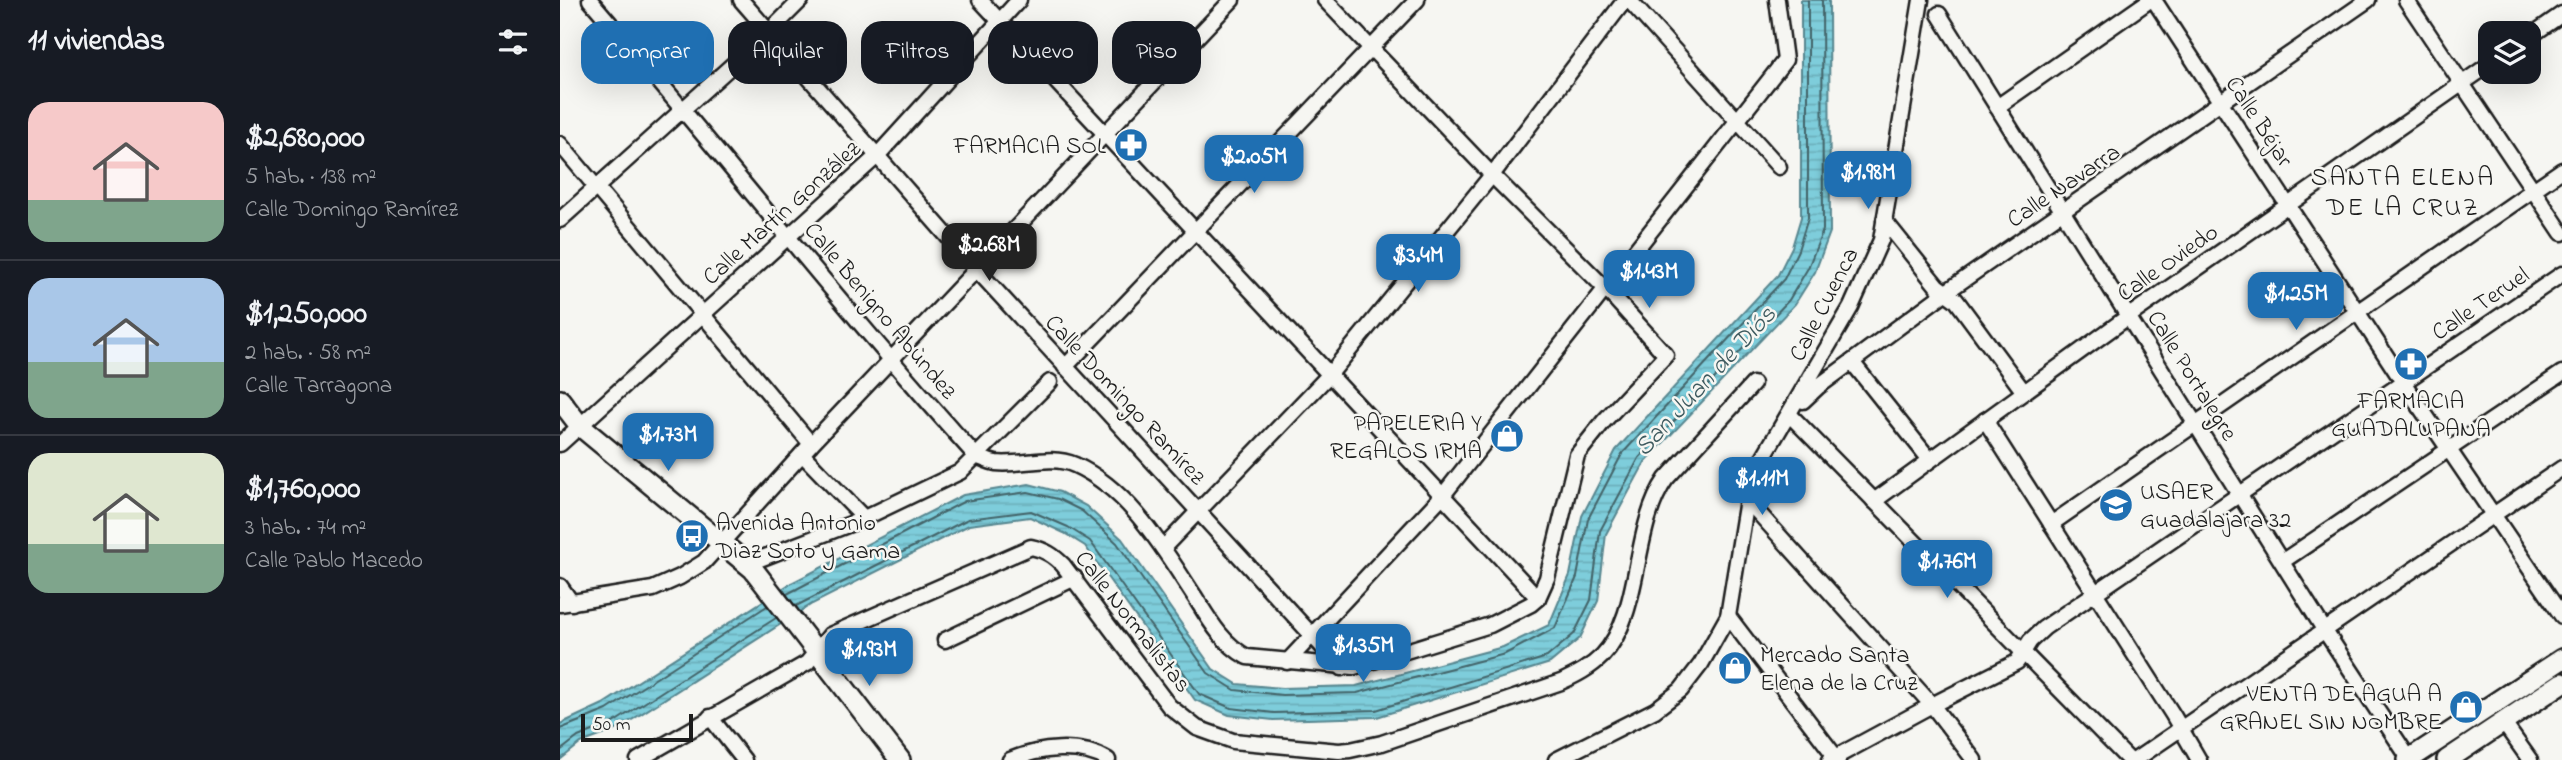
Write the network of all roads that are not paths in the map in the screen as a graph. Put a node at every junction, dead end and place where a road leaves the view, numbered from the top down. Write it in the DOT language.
graph roads {
  1 [pos="590,0"];
  2 [pos="741,0"];
  3 [pos="801,0"];
  4 [pos="980,0"];
  5 [pos="1019,0"];
  6 [pos="1232,0"];
  7 [pos="1325,0"];
  8 [pos="1418,0"];
  9 [pos="1627,0"];
  10 [pos="1777,0"];
  11 [pos="1921,0"];
  12 [pos="2152,0"];
  13 [pos="2368,0"];
  14 [pos="2406,0"];
  15 [pos="1939,14"];
  16 [pos="2562,14"];
  17 [pos="759,21"];
  18 [pos="780,21"];
  19 [pos="1000,21"];
  20 [pos="2541,29"];
  21 [pos="988,34"];
  22 [pos="1371,48"];
  23 [pos="728,69"];
  24 [pos="2478,73"];
  25 [pos="814,84"];
  26 [pos="1057,84"];
  27 [pos="2462,84"];
  28 [pos="2222,103"];
  29 [pos="1997,107"];
  30 [pos="684,109"];
  31 [pos="1737,121"];
  32 [pos="1104,135"];
  33 [pos="560,144"];
  34 [pos="876,157"];
  35 [pos="1779,167"];
  36 [pos="2562,170"];
  37 [pos="1492,175"];
  38 [pos="597,187"];
  39 [pos="2533,190"];
  40 [pos="2288,205"];
  41 [pos="2063,212"];
  42 [pos="560,220"];
  43 [pos="1884,220"];
  44 [pos="1195,232"];
  45 [pos="2562,233"];
  46 [pos="788,236"];
  47 [pos="977,270"];
  48 [pos="2562,274"];
  49 [pos="1606,289"];
  50 [pos="1946,292"];
  51 [pos="2357,312"];
  52 [pos="702,313"];
  53 [pos="2129,316"];
  54 [pos="890,361"];
  55 [pos="1852,362"];
  56 [pos="1065,367"];
  57 [pos="2562,373"];
  58 [pos="1330,374"];
  59 [pos="1050,382"];
  60 [pos="2403,382"];
  61 [pos="1753,384"];
  62 [pos="2024,392"];
  63 [pos="560,400"];
  64 [pos="1790,415"];
  65 [pos="1985,420"];
  66 [pos="2196,422"];
  67 [pos="580,426"];
  68 [pos="560,444"];
  69 [pos="806,449"];
  70 [pos="2448,450"];
  71 [pos="976,456"];
  72 [pos="1930,460"];
  73 [pos="2562,468"];
  74 [pos="1444,494"];
  75 [pos="2240,494"];
  76 [pos="1747,500"];
  77 [pos="1874,501"];
  78 [pos="1199,512"];
  79 [pos="2493,516"];
  80 [pos="864,518"];
  81 [pos="2051,523"];
  82 [pos="722,544"];
  83 [pos="1163,548"];
  84 [pos="2283,561"];
  85 [pos="750,567"];
  86 [pos="1075,578"];
  87 [pos="560,586"];
  88 [pos="2095,593"];
  89 [pos="1538,598"];
  90 [pos="566,604"];
  91 [pos="1728,616"];
  92 [pos="2562,616"];
  93 [pos="2326,631"];
  94 [pos="1312,635"];
  95 [pos="944,640"];
  96 [pos="812,646"];
  97 [pos="2024,653"];
  98 [pos="2562,659"];
  99 [pos="1287,662"];
  100 [pos="1342,668"];
  101 [pos="2562,683"];
  102 [pos="1932,705"];
  103 [pos="710,717"];
  104 [pos="2503,722"];
  105 [pos="2180,728"];
  106 [pos="1835,759"];
  107 [pos="638,760"];
  108 [pos="744,760"];
  109 [pos="900,760"];
  110 [pos="1010,760"];
  111 [pos="1108,760"];
  112 [pos="1556,760"];
  113 [pos="1974,760"];
  114 [pos="2129,760"];
  115 [pos="2135,760"];
  116 [pos="2199,760"];
  117 [pos="2409,760"];
  118 [pos="2447,760"];
  119 [pos="2530,760"];
  1 -- 30 [label="street, Calle Benigno Abùndez"];
  2 -- 17 [label="street, Calle Domingo Ramírez"];
  3 -- 18 [label="street"];
  4 -- 19 [label="street"];
  5 -- 19 [label="street, Calle Martín González"];
  6 -- 32 [label="street"];
  7 -- 22 [label="street"];
  8 -- 22 [label="street"];
  9 -- 31 [label="street"];
  9 -- 37 [label="street"];
  10 -- 31 [label="street"];
  11 -- 43 [label="street, Calle Cuenca"];
  12 -- 28 [label="street, Calle Béjar"];
  12 -- 29 [label="street"];
  13 -- 28 [label="street, Calle Navarra"];
  14 -- 27 [label="street"];
  15 -- 29 [label="street, Calle Portalegre"];
  16 -- 20 [label="street"];
  21 -- 34 [label="street, Calle Martín González"];
  22 -- 37 [label="street"];
  22 -- 44 [label="street"];
  23 -- 30 [label="street"];
  24 -- 27 [label="street, Calle Oviedo"];
  25 -- 34 [label="street, Calle Domingo Ramírez"];
  26 -- 32 [label="street"];
  27 -- 39 [label="street"];
  27 -- 40 [label="street, Calle Oviedo"];
  28 -- 40 [label="street, Calle Béjar"];
  28 -- 41 [label="street, Calle Navarra"];
  29 -- 41 [label="street, Calle Portalegre"];
  30 -- 38 [label="street"];
  30 -- 46 [label="street, Calle Benigno Abùndez"];
  31 -- 35 [label="street"];
  31 -- 49 [label="street"];
  32 -- 44 [label="street"];
  32 -- 47 [label="street"];
  33 -- 38 [label="street"];
  34 -- 46 [label="street, Calle Martín González"];
  34 -- 47 [label="street, Calle Domingo Ramírez"];
  36 -- 39 [label="street"];
  37 -- 49 [label="street"];
  37 -- 58 [label="street"];
  38 -- 42 [label="street"];
  38 -- 52 [label="street"];
  39 -- 45 [label="street"];
  39 -- 51 [label="street"];
  40 -- 51 [label="street, Calle Béjar"];
  40 -- 53 [label="street, Calle Oviedo"];
  41 -- 50 [label="street, Calle Navarra"];
  41 -- 53 [label="street, Calle Portalegre"];
  43 -- 50 [label="street"];
  43 -- 64 [label="street, Calle Cuenca"];
  44 -- 56 [label="street"];
  44 -- 58 [label="street"];
  46 -- 52 [label="street, Calle Martín González"];
  46 -- 54 [label="street, Calle Benigno Abùndez"];
  47 -- 54 [label="street"];
  47 -- 56 [label="street, Calle Domingo Ramírez"];
  48 -- 60 [label="street, Calle Teruel"];
  49 -- 74 [label="street"];
  49 -- 89 [label="street"];
  50 -- 55 [label="street, Calle Navarra"];
  50 -- 62 [label="street"];
  51 -- 60 [label="street, Calle Béjar"];
  51 -- 66 [label="street"];
  52 -- 67 [label="street, Calle Martín González"];
  52 -- 69 [label="street"];
  53 -- 62 [label="street, Calle Oviedo"];
  53 -- 66 [label="street, Calle Portalegre"];
  54 -- 69 [label="street"];
  54 -- 71 [label="street, Calle Benigno Abùndez"];
  55 -- 64 [label="street, Calle Navarra"];
  55 -- 72 [label="street"];
  56 -- 78 [label="street, Calle Domingo Ramírez"];
  57 -- 70 [label="street"];
  58 -- 74 [label="street"];
  58 -- 78 [label="street"];
  59 -- 71 [label="street"];
  60 -- 70 [label="street, Calle Béjar"];
  60 -- 75 [label="street, Calle Teruel"];
  61 -- 86 [label="street, Calle Normalistas"];
  62 -- 65 [label="street, Calle Oviedo"];
  63 -- 67 [label="street"];
  64 -- 76 [label="street, Calle Cuenca"];
  64 -- 77 [label="street"];
  65 -- 72 [label="street, Calle Oviedo"];
  65 -- 81 [label="street"];
  66 -- 75 [label="street, Calle Portalegre"];
  66 -- 81 [label="street"];
  67 -- 68 [label="street, Calle Martín González"];
  67 -- 82 [label="street"];
  69 -- 80 [label="street"];
  69 -- 82 [label="street"];
  70 -- 79 [label="street, Calle Béjar"];
  70 -- 84 [label="street"];
  71 -- 80 [label="street"];
  71 -- 83 [label="street"];
  72 -- 77 [label="street, Calle Oviedo"];
  73 -- 79 [label="street"];
  74 -- 89 [label="street"];
  74 -- 94 [label="street"];
  75 -- 84 [label="street, Calle Portalegre"];
  75 -- 88 [label="street, Calle Teruel"];
  76 -- 91 [label="street, Calle Cuenca"];
  76 -- 102 [label="street"];
  77 -- 97 [label="street"];
  78 -- 83 [label="street"];
  78 -- 94 [label="street, Calle Domingo Ramírez"];
  79 -- 92 [label="street, Calle Béjar"];
  79 -- 93 [label="street"];
  80 -- 85 [label="street"];
  81 -- 88 [label="street"];
  82 -- 85 [label="street"];
  82 -- 90 [label="street"];
  83 -- 99 [label="street"];
  84 -- 93 [label="street, Calle Portalegre"];
  85 -- 96 [label="street"];
  86 -- 95 [label="street"];
  86 -- 96 [label="street, Calle Normalistas"];
  87 -- 90 [label="street"];
  88 -- 97 [label="street, Calle Teruel"];
  88 -- 105 [label="street"];
  89 -- 100 [label="street"];
  91 -- 106 [label="street"];
  91 -- 112 [label="street"];
  93 -- 105 [label="street"];
  93 -- 117 [label="street, Calle Portalegre"];
  94 -- 99 [label="street"];
  94 -- 100 [label="street, Calle Domingo Ramírez"];
  96 -- 103 [label="street, Calle Normalistas"];
  96 -- 109 [label="street"];
  97 -- 102 [label="street, Calle Teruel"];
  97 -- 114 [label="street"];
  98 -- 117 [label="street"];
  99 -- 100 [label="street"];
  101 -- 104 [label="street"];
  102 -- 106 [label="street, Calle Teruel"];
  102 -- 113 [label="street"];
  103 -- 107 [label="street, Calle Normalistas"];
  103 -- 108 [label="street"];
  104 -- 118 [label="street"];
  104 -- 119 [label="street"];
  105 -- 115 [label="street"];
  105 -- 116 [label="street"];
  110 -- 111 [label="street"];
}
